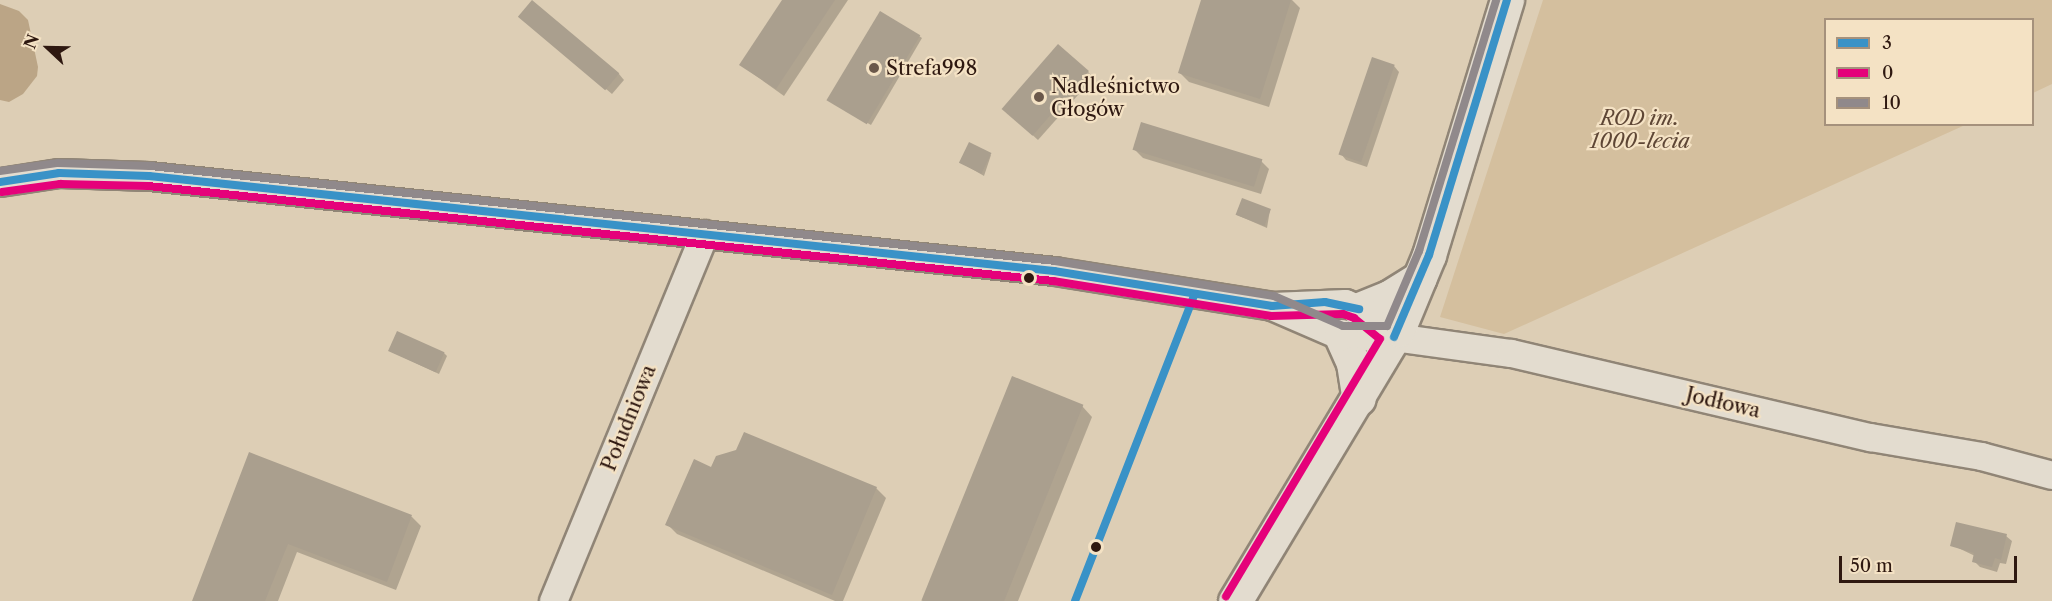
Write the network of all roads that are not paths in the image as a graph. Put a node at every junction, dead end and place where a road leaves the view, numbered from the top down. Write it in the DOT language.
graph roads {
  1 [pos="1507,0"];
  2 [pos="0,182"];
  3 [pos="704,234"];
  4 [pos="1420,278"];
  5 [pos="1272,306"];
  6 [pos="1359,309"];
  7 [pos="1341,336"];
  8 [pos="1394,337"];
  9 [pos="1359,399"];
  10 [pos="2052,475"];
  11 [pos="553,601"];
  12 [pos="1235,601"];
  1 -- 4 [label="street"];
  2 -- 3 [label="street"];
  3 -- 5 [label="street"];
  3 -- 11 [label="street, Południowa"];
  4 -- 6 [label="street"];
  4 -- 8 [label="street"];
  5 -- 6 [label="street"];
  5 -- 7 [label="street"];
  6 -- 8 [label="street"];
  7 -- 8 [label="street, Jodłowa"];
  7 -- 9 [label="street"];
  8 -- 9 [label="street"];
  8 -- 10 [label="street, Jodłowa"];
  9 -- 12 [label="street"];
}
